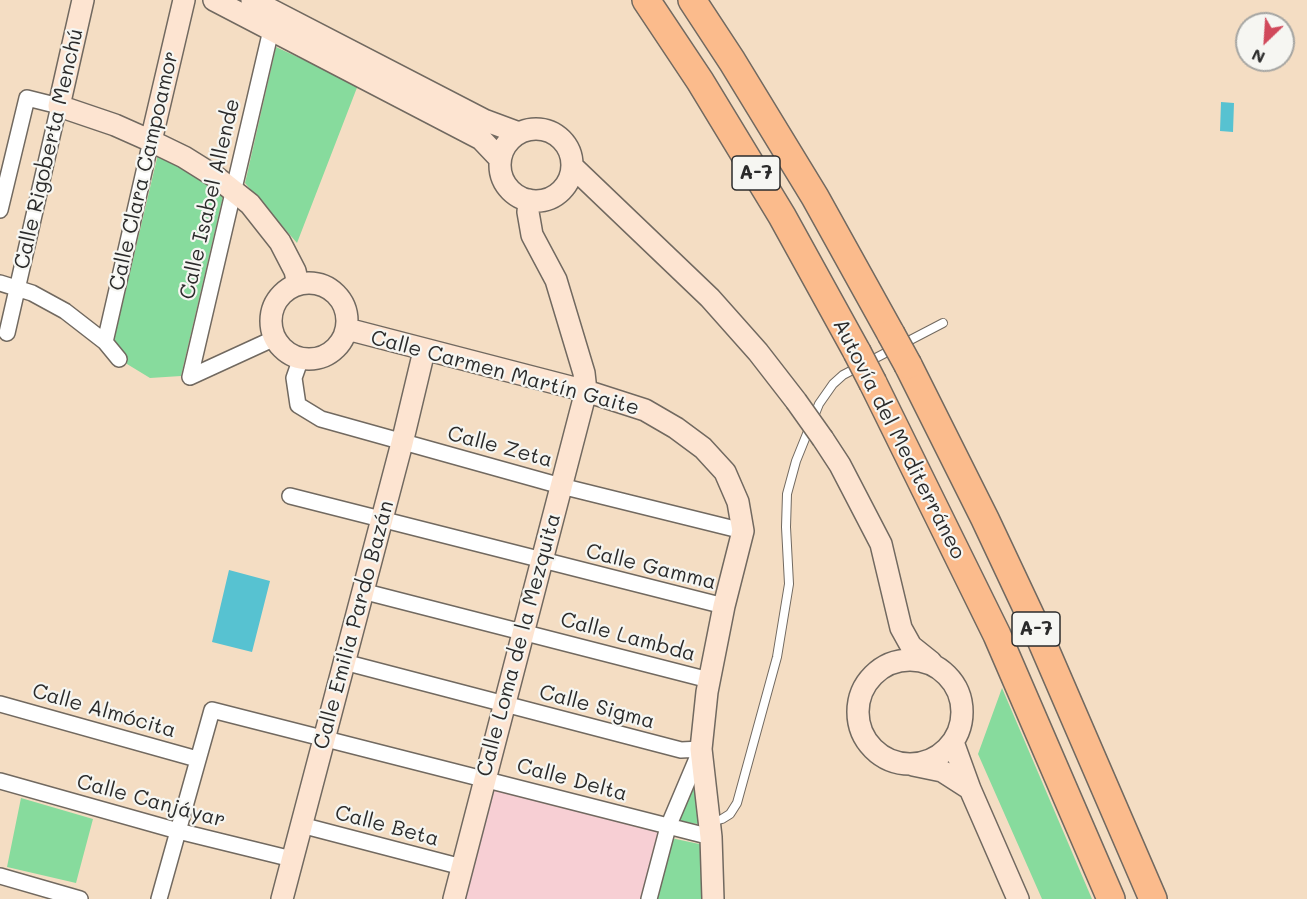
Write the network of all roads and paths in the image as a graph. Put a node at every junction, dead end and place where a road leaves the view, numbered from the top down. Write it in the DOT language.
graph roads {
  1 [pos="83,0"];
  2 [pos="184,0"];
  3 [pos="214,0"];
  4 [pos="252,0"];
  5 [pos="646,0"];
  6 [pos="692,0"];
  7 [pos="271,30"];
  8 [pos="59,106"];
  9 [pos="519,133"];
  10 [pos="151,141"];
  11 [pos="500,159"];
  12 [pos="573,167"];
  13 [pos="233,190"];
  14 [pos="550,198"];
  15 [pos="529,200"];
  16 [pos="0,210"];
  17 [pos="621,214"];
  18 [pos="0,283"];
  19 [pos="298,284"];
  20 [pos="16,288"];
  21 [pos="943,323"];
  22 [pos="346,329"];
  23 [pos="7,333"];
  24 [pos="274,338"];
  25 [pos="105,342"];
  26 [pos="424,351"];
  27 [pos="301,358"];
  28 [pos="119,359"];
  29 [pos="586,391"];
  30 [pos="402,442"];
  31 [pos="561,486"];
  32 [pos="290,496"];
  33 [pos="382,518"];
  34 [pos="743,531"];
  35 [pos="541,561"];
  36 [pos="362,591"];
  37 [pos="724,606"];
  38 [pos="901,628"];
  39 [pos="522,632"];
  40 [pos="344,662"];
  41 [pos="885,665"];
  42 [pos="941,669"];
  43 [pos="709,680"];
  44 [pos="0,704"];
  45 [pos="504,704"];
  46 [pos="324,738"];
  47 [pos="953,742"];
  48 [pos="701,749"];
  49 [pos="197,759"];
  50 [pos="910,764"];
  51 [pos="484,779"];
  52 [pos="0,780"];
  53 [pos="970,789"];
  54 [pos="301,825"];
  55 [pos="668,826"];
  56 [pos="710,830"];
  57 [pos="178,831"];
  58 [pos="292,859"];
  59 [pos="462,867"];
  60 [pos="0,876"];
  61 [pos="80,899"];
  62 [pos="159,899"];
  63 [pos="282,899"];
  64 [pos="454,899"];
  65 [pos="649,899"];
  66 [pos="713,899"];
  67 [pos="1018,899"];
  68 [pos="1111,899"];
  69 [pos="1153,899"];
  1 -- 8 [label="street, Calle Rigoberta Menchú"];
  2 -- 10 [label="street, Calle Clara Campoamor"];
  3 -- 7 [label="street"];
  4 -- 9 [label="street"];
  5 -- 68 [label="highway, Autovía del Mediterráneo / A-7, bridge"];
  6 -- 69 [label="highway, Autovía del Mediterráneo / A-7, bridge"];
  7 -- 11 [label="street"];
  7 -- 13 [label="street, Calle Isabel Allende"];
  8 -- 10 [label="street"];
  8 -- 16 [label="street, Calle Rigoberta Menchú"];
  8 -- 20 [label="street, Calle Rigoberta Menchú"];
  9 -- 11 [label="street"];
  9 -- 12 [label="street"];
  10 -- 13 [label="street"];
  10 -- 25 [label="street, Calle Clara Campoamor"];
  11 -- 15 [label="street"];
  12 -- 14 [label="street"];
  12 -- 17 [label="street"];
  13 -- 19 [label="street"];
  13 -- 24 [label="street, Calle Isabel Allende"];
  14 -- 15 [label="street"];
  14 -- 17 [label="street"];
  15 -- 29 [label="street"];
  17 -- 38 [label="street, bridge"];
  18 -- 20 [label="street"];
  19 -- 22 [label="street"];
  19 -- 24 [label="street"];
  20 -- 23 [label="street, Calle Rigoberta Menchú"];
  20 -- 25 [label="street"];
  21 -- 56 [label="lane"];
  22 -- 26 [label="street, Calle Carmen Martín Gaite"];
  22 -- 27 [label="street"];
  24 -- 27 [label="street"];
  25 -- 28 [label="street"];
  26 -- 29 [label="street, Calle Carmen Martín Gaite"];
  26 -- 30 [label="street, Calle Emilia Pardo Bazán"];
  27 -- 30 [label="street, Calle Zeta"];
  29 -- 31 [label="street, Calle Loma de la Mezquita"];
  29 -- 34 [label="street, Calle Carmen Martín Gaite"];
  30 -- 31 [label="street, Calle Zeta"];
  30 -- 33 [label="street, Calle Emilia Pardo Bazán"];
  31 -- 34 [label="street, Calle Zeta"];
  31 -- 35 [label="street, Calle Loma de la Mezquita"];
  32 -- 33 [label="street, Calle Gamma"];
  33 -- 35 [label="street, Calle Gamma"];
  33 -- 36 [label="street, Calle Emilia Pardo Bazán"];
  34 -- 37 [label="street"];
  35 -- 37 [label="street, Calle Gamma"];
  35 -- 39 [label="street, Calle Loma de la Mezquita"];
  36 -- 39 [label="street, Calle Lambda"];
  36 -- 40 [label="street, Calle Emilia Pardo Bazán"];
  37 -- 43 [label="street"];
  38 -- 41 [label="street"];
  38 -- 42 [label="street"];
  39 -- 43 [label="street, Calle Lambda"];
  39 -- 45 [label="street, Calle Loma de la Mezquita"];
  40 -- 45 [label="street, Calle Sigma"];
  40 -- 46 [label="street, Calle Emilia Pardo Bazán"];
  41 -- 42 [label="street"];
  41 -- 50 [label="street"];
  42 -- 47 [label="street"];
  43 -- 48 [label="street"];
  44 -- 49 [label="street, Calle Almócita"];
  45 -- 48 [label="street, Calle Sigma"];
  45 -- 51 [label="street, Calle Loma de la Mezquita"];
  46 -- 49 [label="street, Calle Delta"];
  46 -- 51 [label="street, Calle Delta"];
  46 -- 54 [label="street, Calle Emilia Pardo Bazán"];
  47 -- 50 [label="street"];
  47 -- 53 [label="street"];
  48 -- 55 [label="street"];
  48 -- 56 [label="street"];
  49 -- 57 [label="street"];
  50 -- 53 [label="street"];
  51 -- 55 [label="street, Calle Delta"];
  51 -- 59 [label="street, Calle Loma de la Mezquita"];
  52 -- 57 [label="street, Calle Canjáyar"];
  53 -- 67 [label="street"];
  54 -- 58 [label="street, Calle Emilia Pardo Bazán"];
  54 -- 59 [label="street, Calle Beta"];
  55 -- 56 [label="street, Calle Delta"];
  55 -- 65 [label="street"];
  56 -- 66 [label="street"];
  57 -- 58 [label="street, Calle Canjáyar"];
  57 -- 62 [label="street"];
  58 -- 63 [label="street, Calle Emilia Pardo Bazán"];
  59 -- 64 [label="street, Calle Loma de la Mezquita"];
  60 -- 61 [label="street"];
}
